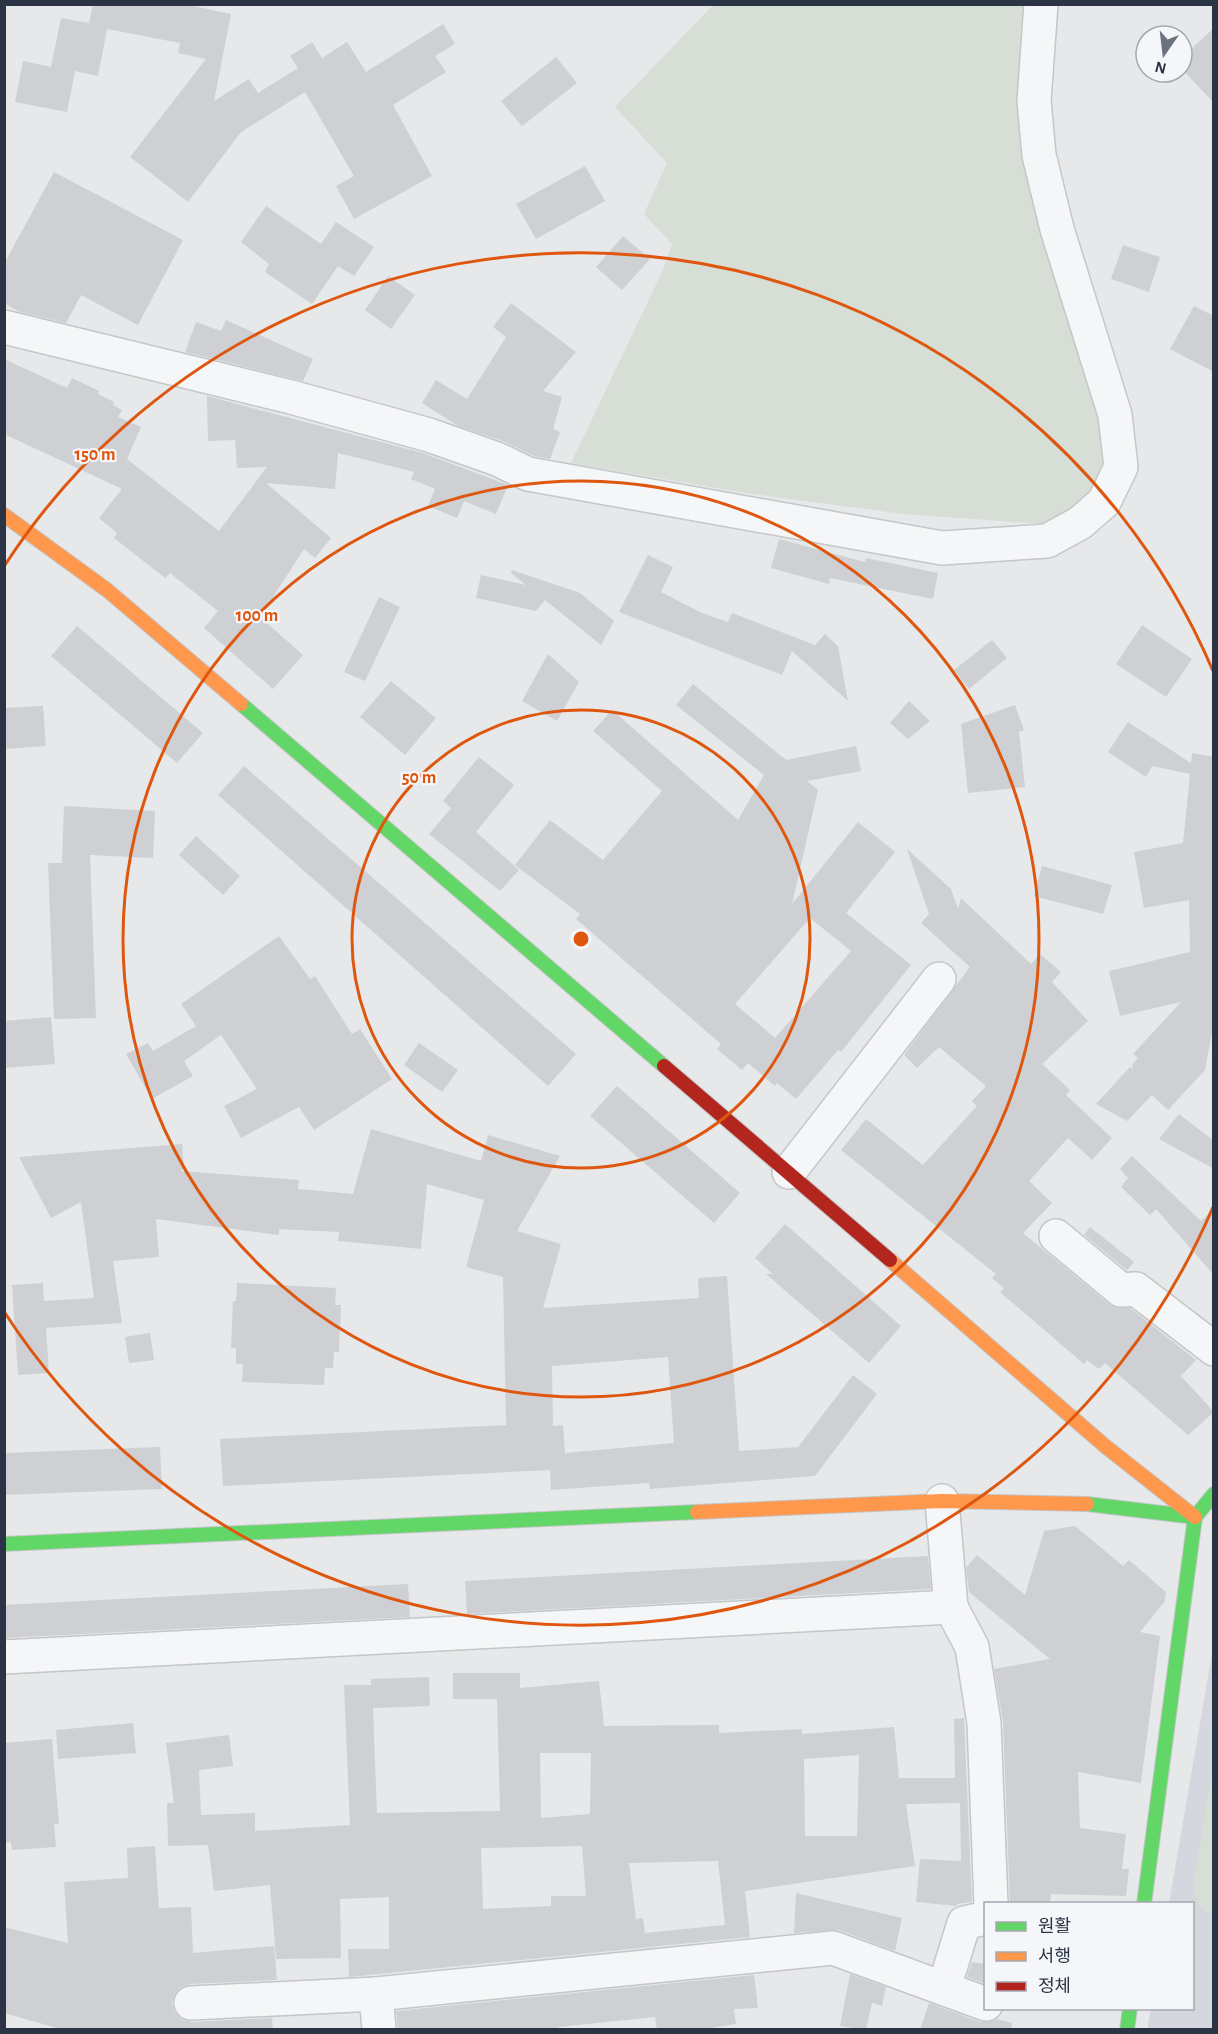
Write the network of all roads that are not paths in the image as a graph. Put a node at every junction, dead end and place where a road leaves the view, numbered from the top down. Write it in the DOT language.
graph roads {
  1 [pos="1041,4"];
  2 [pos="4,327"];
  3 [pos="4,515"];
  4 [pos="939,979"];
  5 [pos="789,1172"];
  6 [pos="1056,1236"];
  7 [pos="1214,1349"];
  8 [pos="1214,1494"];
  9 [pos="942,1501"];
  10 [pos="1195,1517"];
  11 [pos="4,1544"];
  12 [pos="951,1607"];
  13 [pos="4,1657"];
  14 [pos="991,1902"];
  15 [pos="1144,1902"];
  16 [pos="984,1918"];
  17 [pos="944,1988"];
  18 [pos="376,1994"];
  19 [pos="191,2003"];
  20 [pos="984,2003"];
  21 [pos="1130,2010"];
  22 [pos="379,2030"];
  23 [pos="1127,2030"];
  1 -- 2 [label="street"];
  3 -- 5 [label="street"];
  4 -- 5 [label="street"];
  5 -- 10 [label="street"];
  6 -- 7 [label="street"];
  8 -- 10 [label="street"];
  9 -- 10 [label="street"];
  9 -- 11 [label="street"];
  9 -- 12 [label="street"];
  10 -- 15 [label="street"];
  12 -- 13 [label="street"];
  12 -- 14 [label="street"];
  16 -- 17 [label="street"];
  17 -- 18 [label="street"];
  17 -- 20 [label="street"];
  18 -- 19 [label="street"];
  18 -- 22 [label="street"];
  21 -- 23 [label="street"];
}
